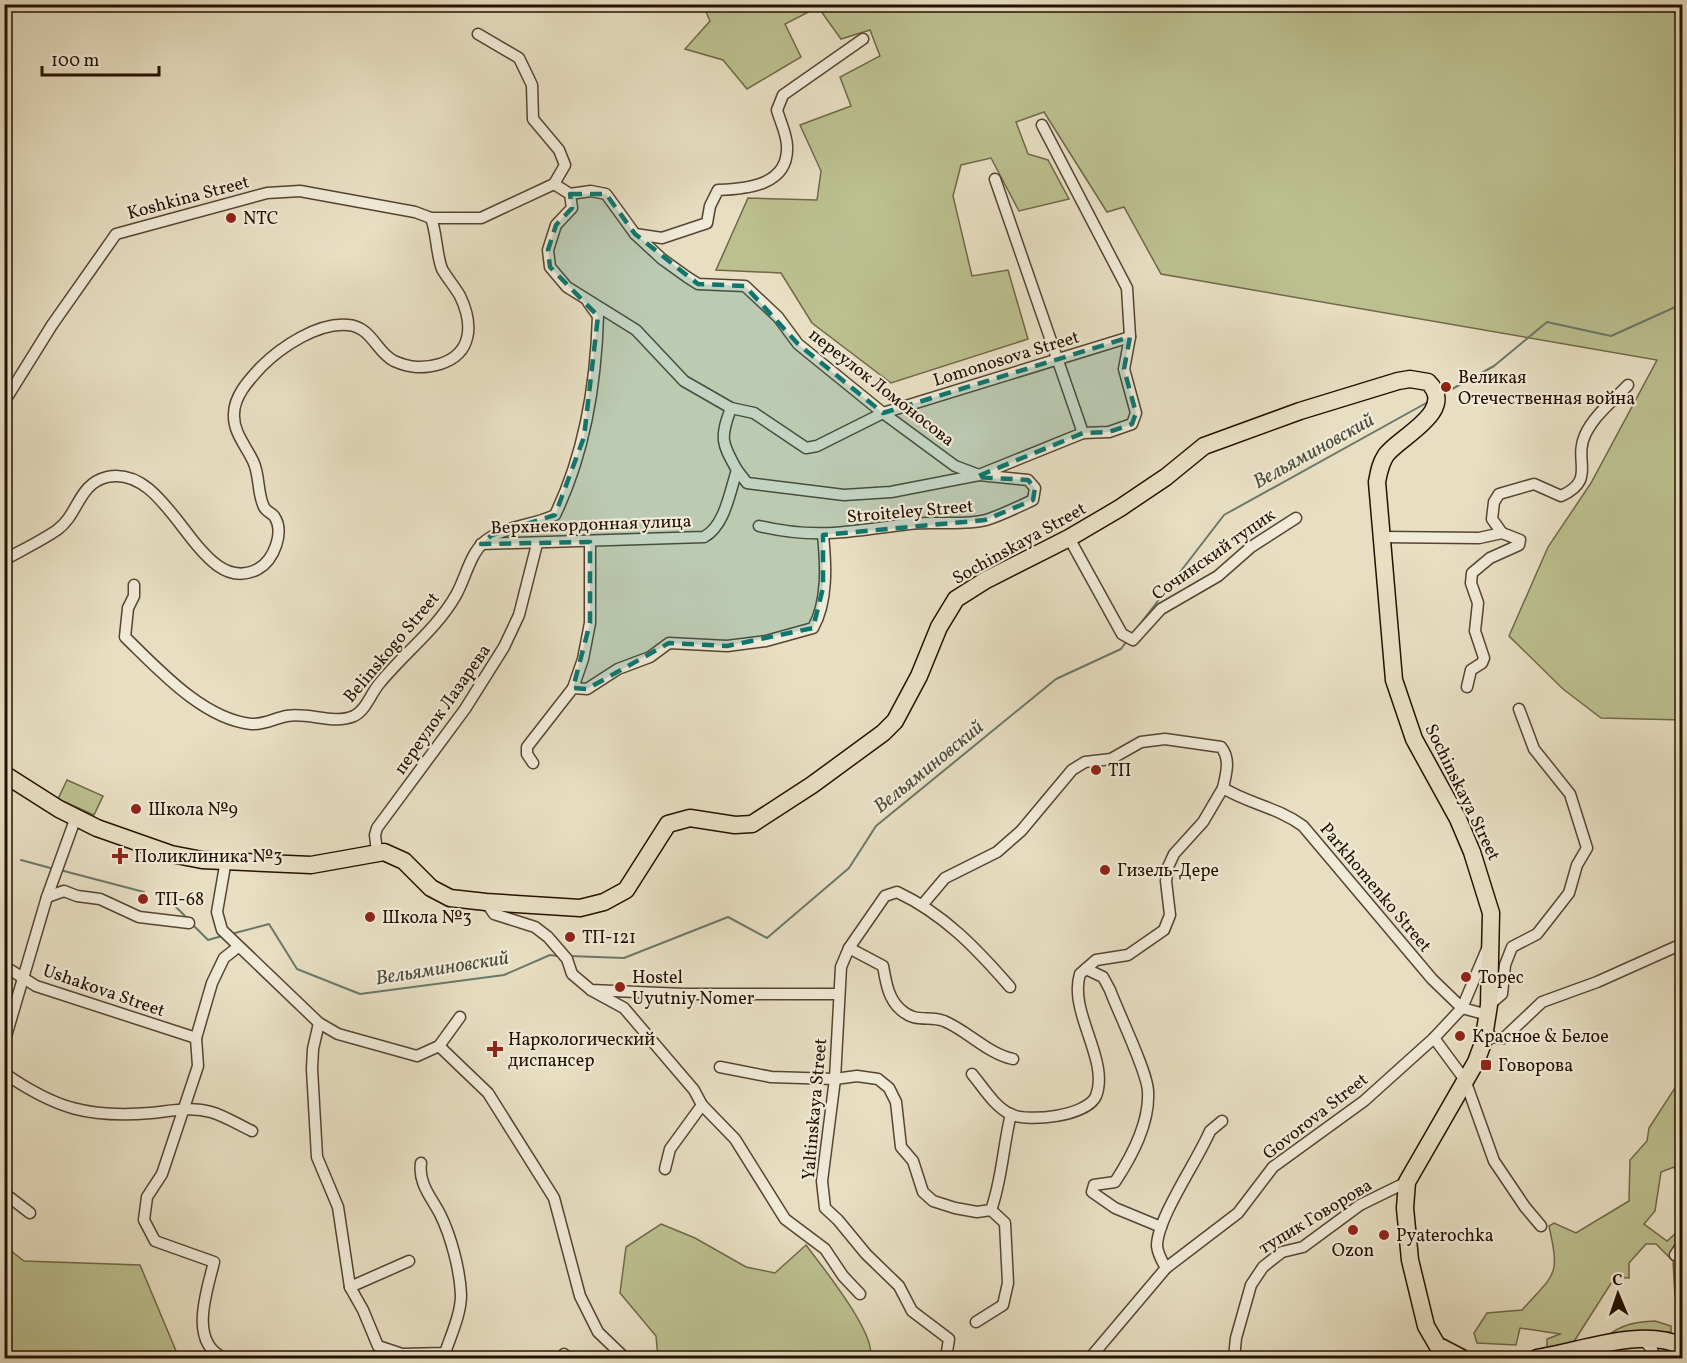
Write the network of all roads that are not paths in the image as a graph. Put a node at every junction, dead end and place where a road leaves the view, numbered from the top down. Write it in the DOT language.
graph roads {
  1 [pos="478,34"];
  2 [pos="863,39"];
  3 [pos="1042,125"];
  4 [pos="995,179"];
  5 [pos="554,184"];
  6 [pos="570,194"];
  7 [pos="431,218"];
  8 [pos="635,234"];
  9 [pos="588,302"];
  10 [pos="1130,338"];
  11 [pos="1058,360"];
  12 [pos="1628,385"];
  13 [pos="4,402"];
  14 [pos="729,406"];
  15 [pos="883,413"];
  16 [pos="1083,433"];
  17 [pos="737,470"];
  18 [pos="979,475"];
  19 [pos="1296,518"];
  20 [pos="759,526"];
  21 [pos="1502,534"];
  22 [pos="823,535"];
  23 [pos="1382,537"];
  24 [pos="1070,538"];
  25 [pos="590,542"];
  26 [pos="481,544"];
  27 [pos="537,544"];
  28 [pos="4,560"];
  29 [pos="134,585"];
  30 [pos="573,687"];
  31 [pos="1467,687"];
  32 [pos="1519,709"];
  33 [pos="533,763"];
  34 [pos="4,774"];
  35 [pos="1223,788"];
  36 [pos="76,817"];
  37 [pos="377,852"];
  38 [pos="226,860"];
  39 [pos="47,897"];
  40 [pos="486,902"];
  41 [pos="923,904"];
  42 [pos="189,923"];
  43 [pos="1492,938"];
  44 [pos="238,946"];
  45 [pos="849,948"];
  46 [pos="1680,949"];
  47 [pos="4,966"];
  48 [pos="1086,969"];
  49 [pos="24,979"];
  50 [pos="1010,987"];
  51 [pos="591,990"];
  52 [pos="839,994"];
  53 [pos="1462,1008"];
  54 [pos="1489,1010"];
  55 [pos="460,1017"];
  56 [pos="319,1023"];
  57 [pos="1485,1037"];
  58 [pos="196,1038"];
  59 [pos="1434,1038"];
  60 [pos="4,1043"];
  61 [pos="439,1046"];
  62 [pos="1013,1059"];
  63 [pos="720,1067"];
  64 [pos="4,1074"];
  65 [pos="972,1074"];
  66 [pos="835,1079"];
  67 [pos="1465,1080"];
  68 [pos="702,1105"];
  69 [pos="184,1108"];
  70 [pos="1011,1114"];
  71 [pos="1222,1120"];
  72 [pos="252,1131"];
  73 [pos="421,1163"];
  74 [pos="664,1169"];
  75 [pos="1407,1182"];
  76 [pos="4,1193"];
  77 [pos="991,1210"];
  78 [pos="30,1213"];
  79 [pos="1541,1226"];
  80 [pos="1161,1227"];
  81 [pos="1683,1244"];
  82 [pos="1675,1255"];
  83 [pos="409,1261"];
  84 [pos="1166,1268"];
  85 [pos="350,1287"];
  86 [pos="860,1294"];
  87 [pos="976,1322"];
  88 [pos="1640,1338"];
  89 [pos="1683,1346"];
  90 [pos="401,1356"];
  91 [pos="224,1359"];
  92 [pos="625,1359"];
  93 [pos="946,1359"];
  94 [pos="1090,1359"];
  95 [pos="1234,1359"];
  96 [pos="1462,1359"];
  97 [pos="1537,1359"];
  98 [pos="1654,1359"];
  1 -- 5 [label="street"];
  2 -- 8 [label="street"];
  3 -- 10 [label="street"];
  4 -- 11 [label="street"];
  5 -- 6 [label="street"];
  5 -- 7 [label="street, Koshkina Street"];
  6 -- 8 [label="street, переулок Ломоносова"];
  6 -- 9 [label="street, Lomonosova Street"];
  7 -- 13 [label="street, Koshkina Street"];
  7 -- 28 [label="street"];
  8 -- 15 [label="street, переулок Ломоносова"];
  9 -- 14 [label="street, Lomonosova Street"];
  9 -- 26 [label="street"];
  10 -- 11 [label="street, Lomonosova Street"];
  10 -- 16 [label="street"];
  11 -- 15 [label="street, Lomonosova Street"];
  11 -- 16 [label="street"];
  12 -- 21 [label="street"];
  14 -- 15 [label="street, Lomonosova Street"];
  14 -- 17 [label="street"];
  15 -- 18 [label="street, переулок Ломоносова"];
  16 -- 18 [label="street"];
  17 -- 18 [label="street"];
  17 -- 25 [label="street, Верхнекордонная улица"];
  18 -- 22 [label="street, Stroiteley Street"];
  19 -- 24 [label="street, Сочинский тупик"];
  20 -- 22 [label="street, Stroiteley Street"];
  21 -- 23 [label="street"];
  21 -- 31 [label="street"];
  22 -- 30 [label="street, Stroiteley Street"];
  23 -- 24 [label="highway, Sochinskaya Street"];
  23 -- 43 [label="highway, Sochinskaya Street"];
  24 -- 40 [label="highway, Sochinskaya Street"];
  25 -- 27 [label="street, Верхнекордонная улица"];
  25 -- 30 [label="street"];
  26 -- 27 [label="street, Верхнекордонная улица"];
  26 -- 29 [label="street, Belinskogo Street"];
  27 -- 37 [label="street, переулок Лазарева"];
  30 -- 33 [label="street"];
  32 -- 54 [label="street, Sochinskaya Street"];
  34 -- 36 [label="highway"];
  35 -- 41 [label="street"];
  35 -- 48 [label="street"];
  35 -- 53 [label="street, Parkhomenko Street"];
  36 -- 38 [label="highway"];
  36 -- 39 [label="street"];
  37 -- 38 [label="highway"];
  37 -- 40 [label="highway, Sochinskaya Street"];
  38 -- 44 [label="street"];
  39 -- 42 [label="street"];
  39 -- 49 [label="street"];
  40 -- 51 [label="street"];
  41 -- 45 [label="street, Yaltinskaya Street"];
  41 -- 50 [label="street"];
  43 -- 53 [label="street, Govorova Street"];
  43 -- 54 [label="highway, Sochinskaya Street"];
  44 -- 56 [label="street"];
  44 -- 58 [label="street"];
  45 -- 52 [label="street, Yaltinskaya Street"];
  45 -- 62 [label="street"];
  46 -- 57 [label="street"];
  47 -- 49 [label="street, Ushakova Street"];
  48 -- 70 [label="street"];
  48 -- 80 [label="street"];
  49 -- 58 [label="street, Ushakova Street"];
  49 -- 60 [label="street"];
  51 -- 52 [label="street"];
  51 -- 68 [label="street"];
  52 -- 66 [label="street, Yaltinskaya Street"];
  53 -- 54 [label="street"];
  53 -- 59 [label="street, Govorova Street"];
  54 -- 57 [label="highway, Sochinskaya Street"];
  55 -- 61 [label="street"];
  56 -- 61 [label="street"];
  56 -- 85 [label="street"];
  57 -- 67 [label="highway, Sochinskaya Street"];
  58 -- 69 [label="street"];
  59 -- 67 [label="street"];
  59 -- 84 [label="street, Govorova Street"];
  61 -- 92 [label="street"];
  63 -- 66 [label="street"];
  64 -- 69 [label="street"];
  65 -- 70 [label="street"];
  66 -- 77 [label="street"];
  66 -- 93 [label="street, Yaltinskaya Street"];
  67 -- 75 [label="highway, Sochinskaya Street"];
  67 -- 79 [label="street"];
  68 -- 74 [label="street"];
  68 -- 86 [label="street"];
  69 -- 72 [label="street"];
  69 -- 91 [label="street"];
  70 -- 77 [label="street"];
  71 -- 80 [label="street"];
  73 -- 90 [label="street"];
  75 -- 95 [label="street, тупик Говорова"];
  75 -- 96 [label="highway, Sochinskaya Street"];
  76 -- 78 [label="street"];
  77 -- 87 [label="street"];
  80 -- 84 [label="street"];
  81 -- 82 [label="street"];
  83 -- 85 [label="street"];
  84 -- 94 [label="street, Govorova Street"];
  85 -- 90 [label="street"];
  88 -- 89 [label="highway"];
  88 -- 97 [label="highway"];
  88 -- 98 [label="street"];
}
